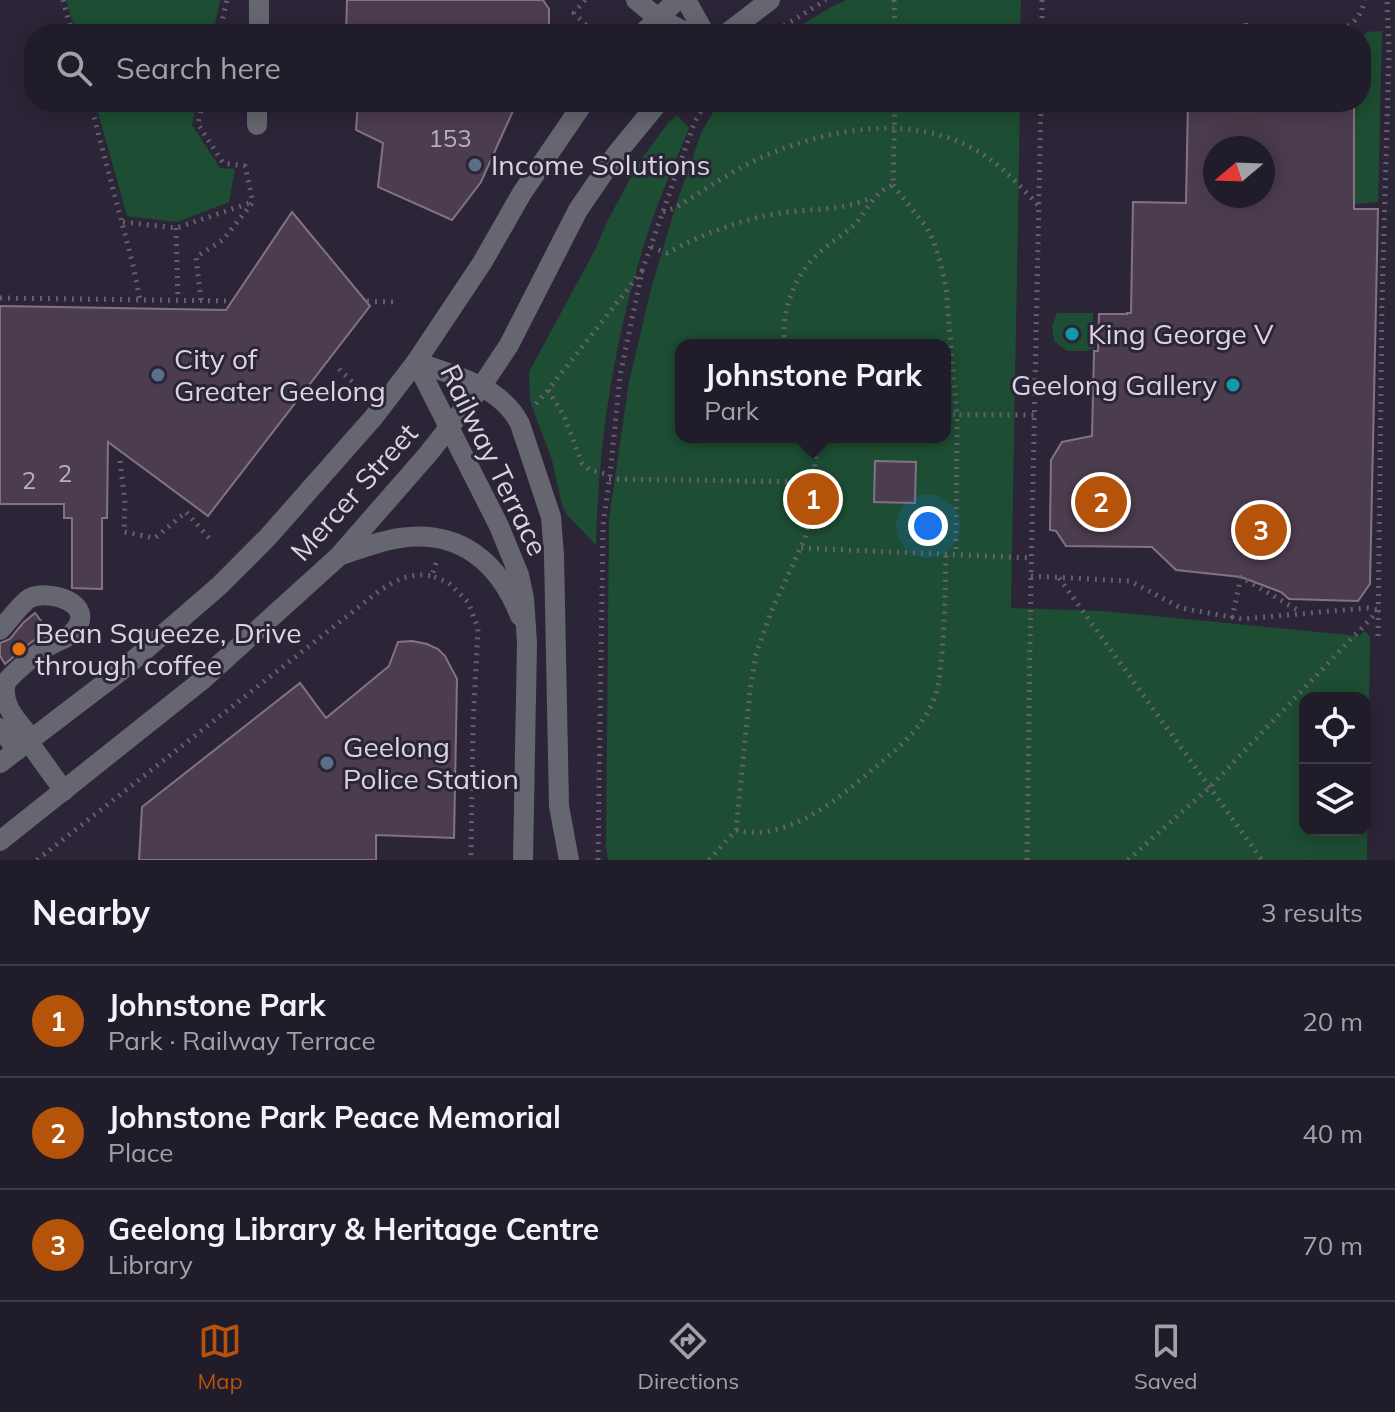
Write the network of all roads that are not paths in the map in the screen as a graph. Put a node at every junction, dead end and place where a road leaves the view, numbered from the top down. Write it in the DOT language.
graph roads {
  1 [pos="259,0"];
  2 [pos="636,0"];
  3 [pos="677,0"];
  4 [pos="686,0"];
  5 [pos="770,0"];
  6 [pos="658,18"];
  7 [pos="259,24"];
  8 [pos="652,24"];
  9 [pos="670,24"];
  10 [pos="699,24"];
  11 [pos="739,24"];
  12 [pos="257,112"];
  13 [pos="577,112"];
  14 [pos="651,112"];
  15 [pos="257,125"];
  16 [pos="416,362"];
  17 [pos="481,387"];
  18 [pos="449,427"];
  19 [pos="338,557"];
  20 [pos="0,630"];
  21 [pos="527,643"];
  22 [pos="0,728"];
  23 [pos="25,743"];
  24 [pos="0,763"];
  25 [pos="64,791"];
  26 [pos="0,841"];
  27 [pos="523,860"];
  28 [pos="569,860"];
  1 -- 7 [label="street"];
  2 -- 6 [label="street"];
  3 -- 6 [label="street"];
  4 -- 10 [label="street"];
  5 -- 11 [label="street"];
  6 -- 8 [label="street"];
  6 -- 9 [label="street"];
  12 -- 15 [label="street"];
  13 -- 16 [label="street, Mercer Street"];
  14 -- 17 [label="street, Mercer Street"];
  16 -- 17 [label="street, Railway Terrace"];
  16 -- 18 [label="street, Railway Terrace"];
  16 -- 23 [label="street, Mercer Street"];
  17 -- 18 [label="street, Mercer Street"];
  17 -- 28 [label="street, Railway Terrace"];
  18 -- 19 [label="street, Mercer Street"];
  18 -- 21 [label="street, Railway Terrace"];
  19 -- 21 [label="street"];
  19 -- 25 [label="street, Mercer Street"];
  20 -- 23 [label="street"];
  21 -- 27 [label="street, Railway Terrace"];
  22 -- 23 [label="street"];
  23 -- 24 [label="street, Mercer Street"];
  23 -- 25 [label="street"];
  25 -- 26 [label="street, Mercer Street"];
}
